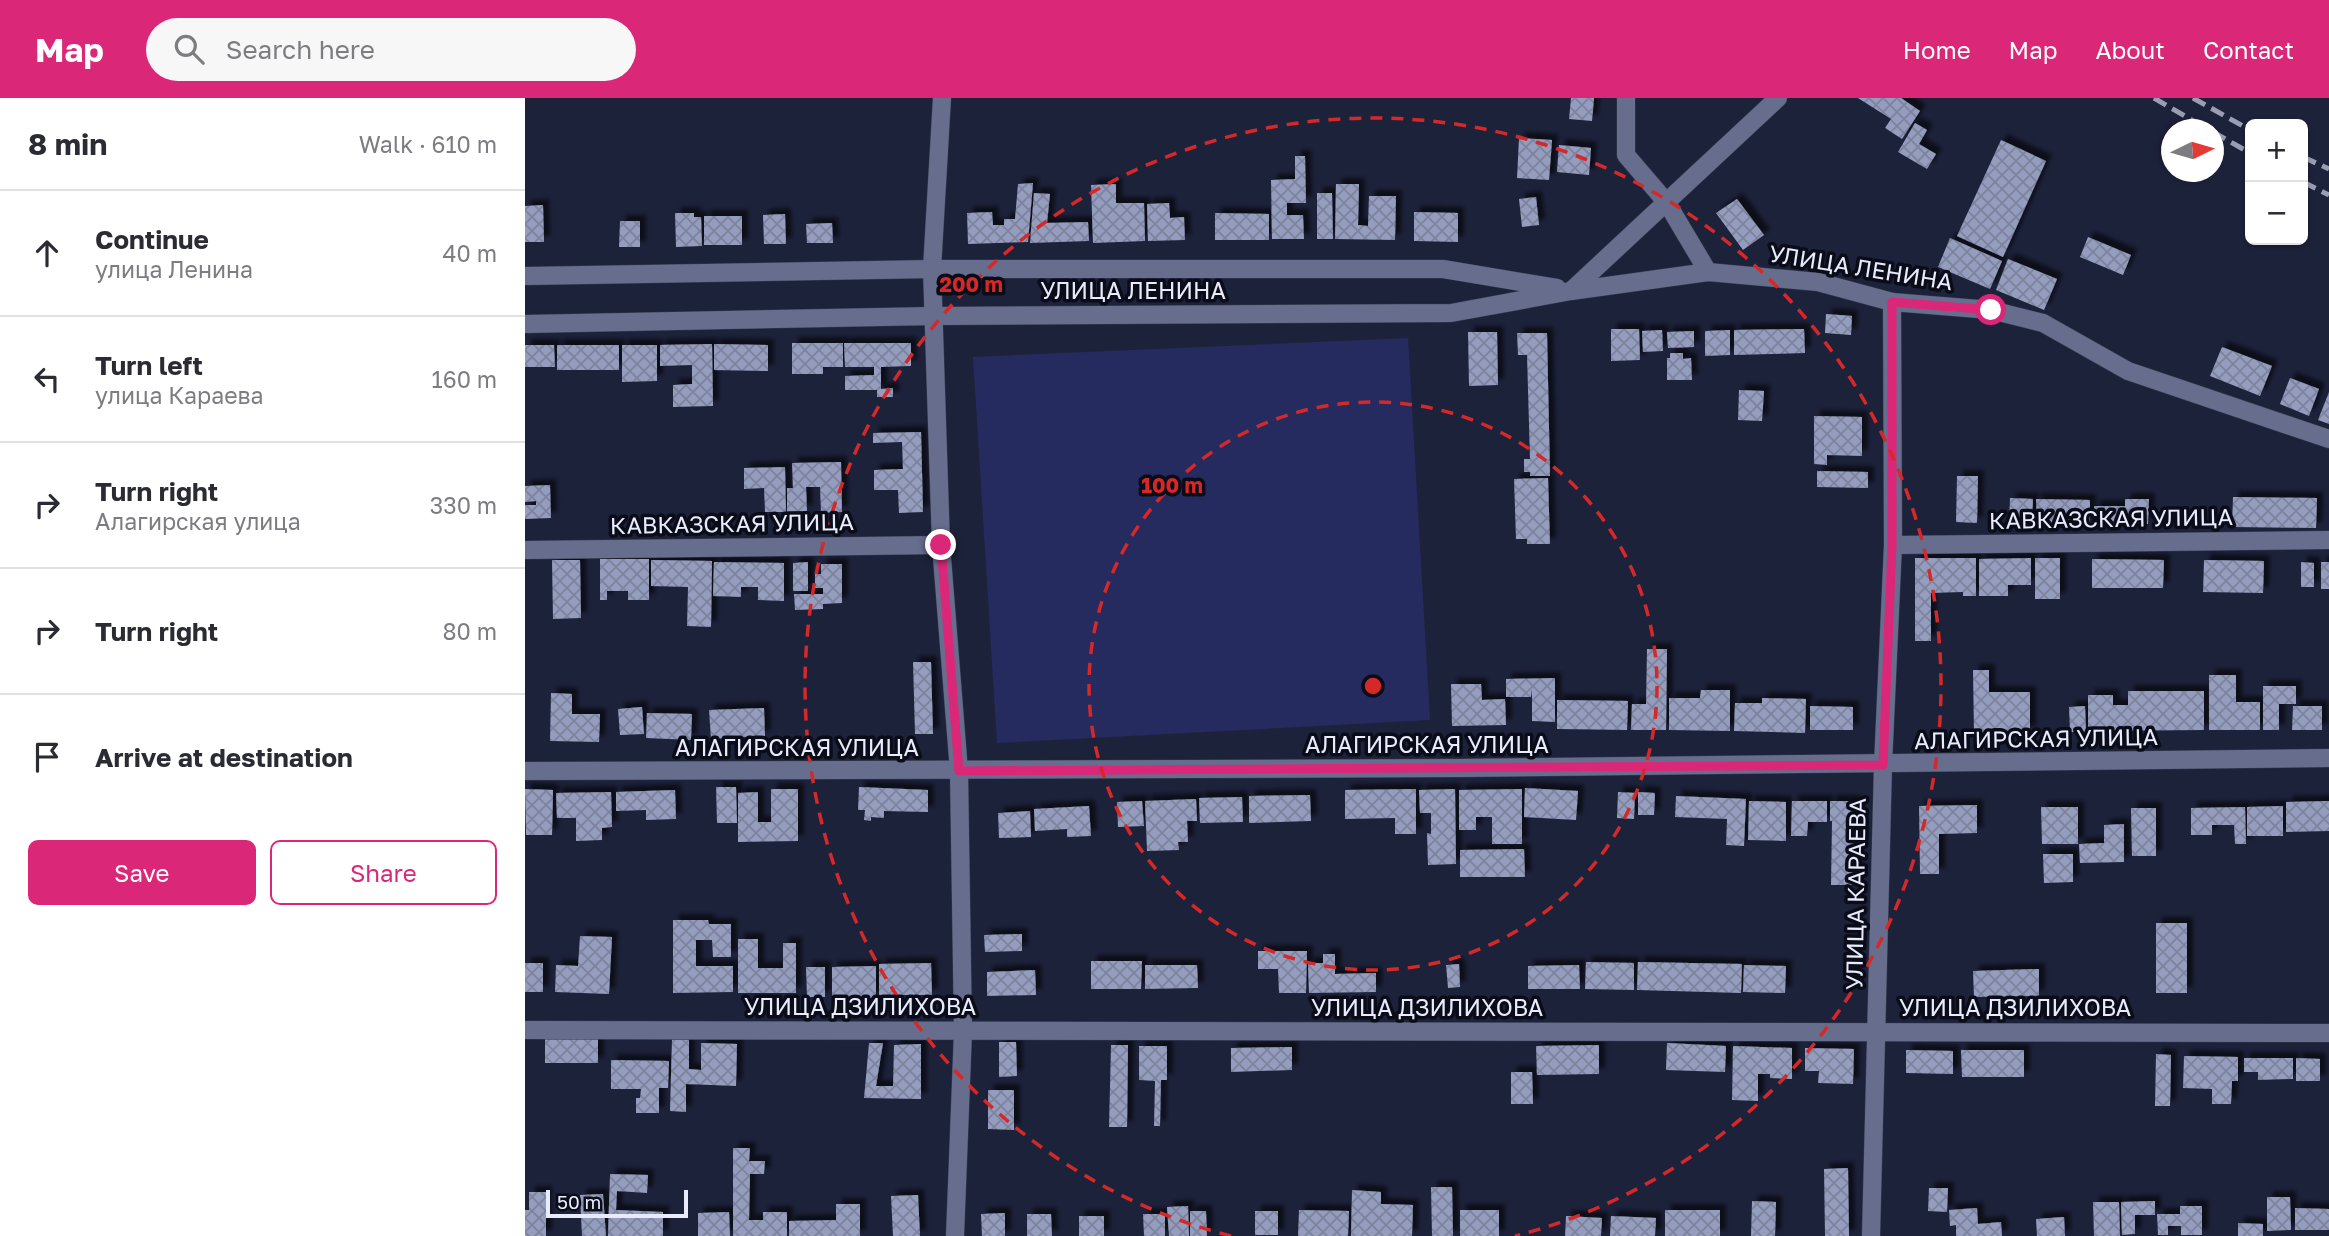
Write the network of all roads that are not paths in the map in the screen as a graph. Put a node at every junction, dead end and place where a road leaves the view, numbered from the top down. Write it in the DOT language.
graph roads {
  1 [pos="942,98"];
  2 [pos="1626,98"];
  3 [pos="1778,98"];
  4 [pos="1667,203"];
  5 [pos="932,269"];
  6 [pos="1708,272"];
  7 [pos="525,276"];
  8 [pos="1571,291"];
  9 [pos="1892,302"];
  10 [pos="933,316"];
  11 [pos="525,324"];
  12 [pos="2329,439"];
  13 [pos="2329,540"];
  14 [pos="941,545"];
  15 [pos="1892,545"];
  16 [pos="525,550"];
  17 [pos="2329,758"];
  18 [pos="1883,765"];
  19 [pos="525,771"];
  20 [pos="959,771"];
  21 [pos="525,1030"];
  22 [pos="964,1031"];
  23 [pos="1876,1031"];
  24 [pos="2329,1033"];
  25 [pos="955,1236"];
  26 [pos="1871,1236"];
  1 -- 5 [label="street"];
  2 -- 4 [label="street"];
  3 -- 4 [label="street"];
  4 -- 6 [label="street"];
  4 -- 8 [label="street"];
  5 -- 7 [label="street, УЛИЦА ЛЕНИНА"];
  5 -- 8 [label="street, УЛИЦА ЛЕНИНА"];
  5 -- 10 [label="street"];
  6 -- 8 [label="street, УЛИЦА ЛЕНИНА"];
  6 -- 9 [label="street, УЛИЦА ЛЕНИНА"];
  8 -- 10 [label="street, УЛИЦА ЛЕНИНА"];
  9 -- 12 [label="street, УЛИЦА ЛЕНИНА"];
  9 -- 15 [label="street, УЛИЦА КАРАЕВА"];
  10 -- 11 [label="street, УЛИЦА ЛЕНИНА"];
  10 -- 14 [label="street"];
  13 -- 15 [label="street, КАВКАЗСКАЯ УЛИЦА"];
  14 -- 16 [label="street, КАВКАЗСКАЯ УЛИЦА"];
  14 -- 20 [label="street"];
  15 -- 18 [label="street, УЛИЦА КАРАЕВА"];
  17 -- 18 [label="street, АЛАГИРСКАЯ УЛИЦА"];
  18 -- 20 [label="street, АЛАГИРСКАЯ УЛИЦА"];
  18 -- 23 [label="street, УЛИЦА КАРАЕВА"];
  19 -- 20 [label="street, АЛАГИРСКАЯ УЛИЦА"];
  20 -- 22 [label="street"];
  21 -- 22 [label="street, УЛИЦА ДЗИЛИХОВА"];
  22 -- 23 [label="street, УЛИЦА ДЗИЛИХОВА"];
  22 -- 25 [label="street"];
  23 -- 24 [label="street, УЛИЦА ДЗИЛИХОВА"];
  23 -- 26 [label="street, УЛИЦА КАРАЕВА"];
}
